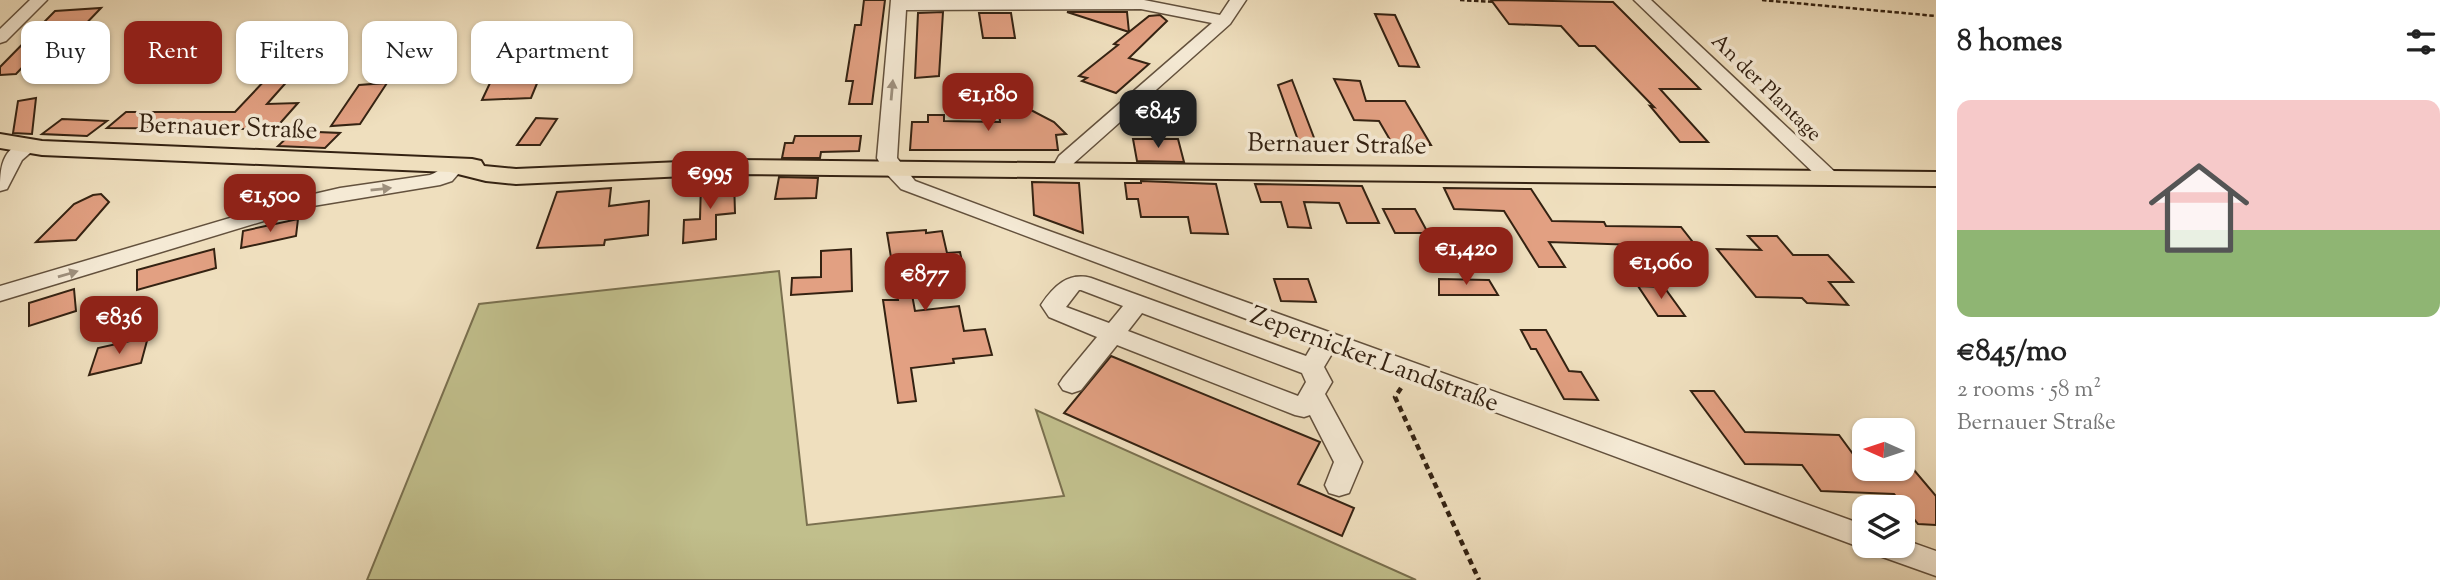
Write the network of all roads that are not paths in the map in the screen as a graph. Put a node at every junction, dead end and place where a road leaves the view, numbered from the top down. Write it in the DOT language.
graph roads {
  1 [pos="39,0"];
  2 [pos="1238,0"];
  3 [pos="1642,0"];
  4 [pos="899,2"];
  5 [pos="1224,21"];
  6 [pos="0,38"];
  7 [pos="0,141"];
  8 [pos="27,147"];
  9 [pos="455,166"];
  10 [pos="892,168"];
  11 [pos="1061,170"];
  12 [pos="1830,178"];
  13 [pos="1936,179"];
  14 [pos="0,186"];
  15 [pos="1,294"];
  16 [pos="1138,303"];
  17 [pos="1114,334"];
  18 [pos="1327,341"];
  19 [pos="1312,381"];
  20 [pos="1072,384"];
  21 [pos="1339,485"];
  22 [pos="1852,533"];
  23 [pos="1915,556"];
  24 [pos="1936,564"];
  1 -- 6 [label="street"];
  2 -- 5 [label="street"];
  3 -- 12 [label="street, An der Plantage"];
  4 -- 5 [label="street"];
  10 -- 4 [label="street, one-way"];
  5 -- 11 [label="street"];
  7 -- 8 [label="main road, Bernauer Straße"];
  8 -- 9 [label="main road, Bernauer Straße"];
  8 -- 14 [label="street"];
  9 -- 10 [label="main road, Bernauer Straße"];
  15 -- 9 [label="street, one-way"];
  10 -- 11 [label="main road, Bernauer Straße"];
  10 -- 18 [label="street, Zepernicker Landstraße"];
  11 -- 12 [label="main road, Bernauer Straße"];
  12 -- 13 [label="main road, Bernauer Straße"];
  16 -- 17 [label="street"];
  16 -- 17 [label="street"];
  16 -- 19 [label="street"];
  17 -- 19 [label="street"];
  17 -- 20 [label="street"];
  18 -- 19 [label="street"];
  18 -- 22 [label="street, Zepernicker Landstraße"];
  19 -- 21 [label="street"];
  23 -- 24 [label="street"];
}
